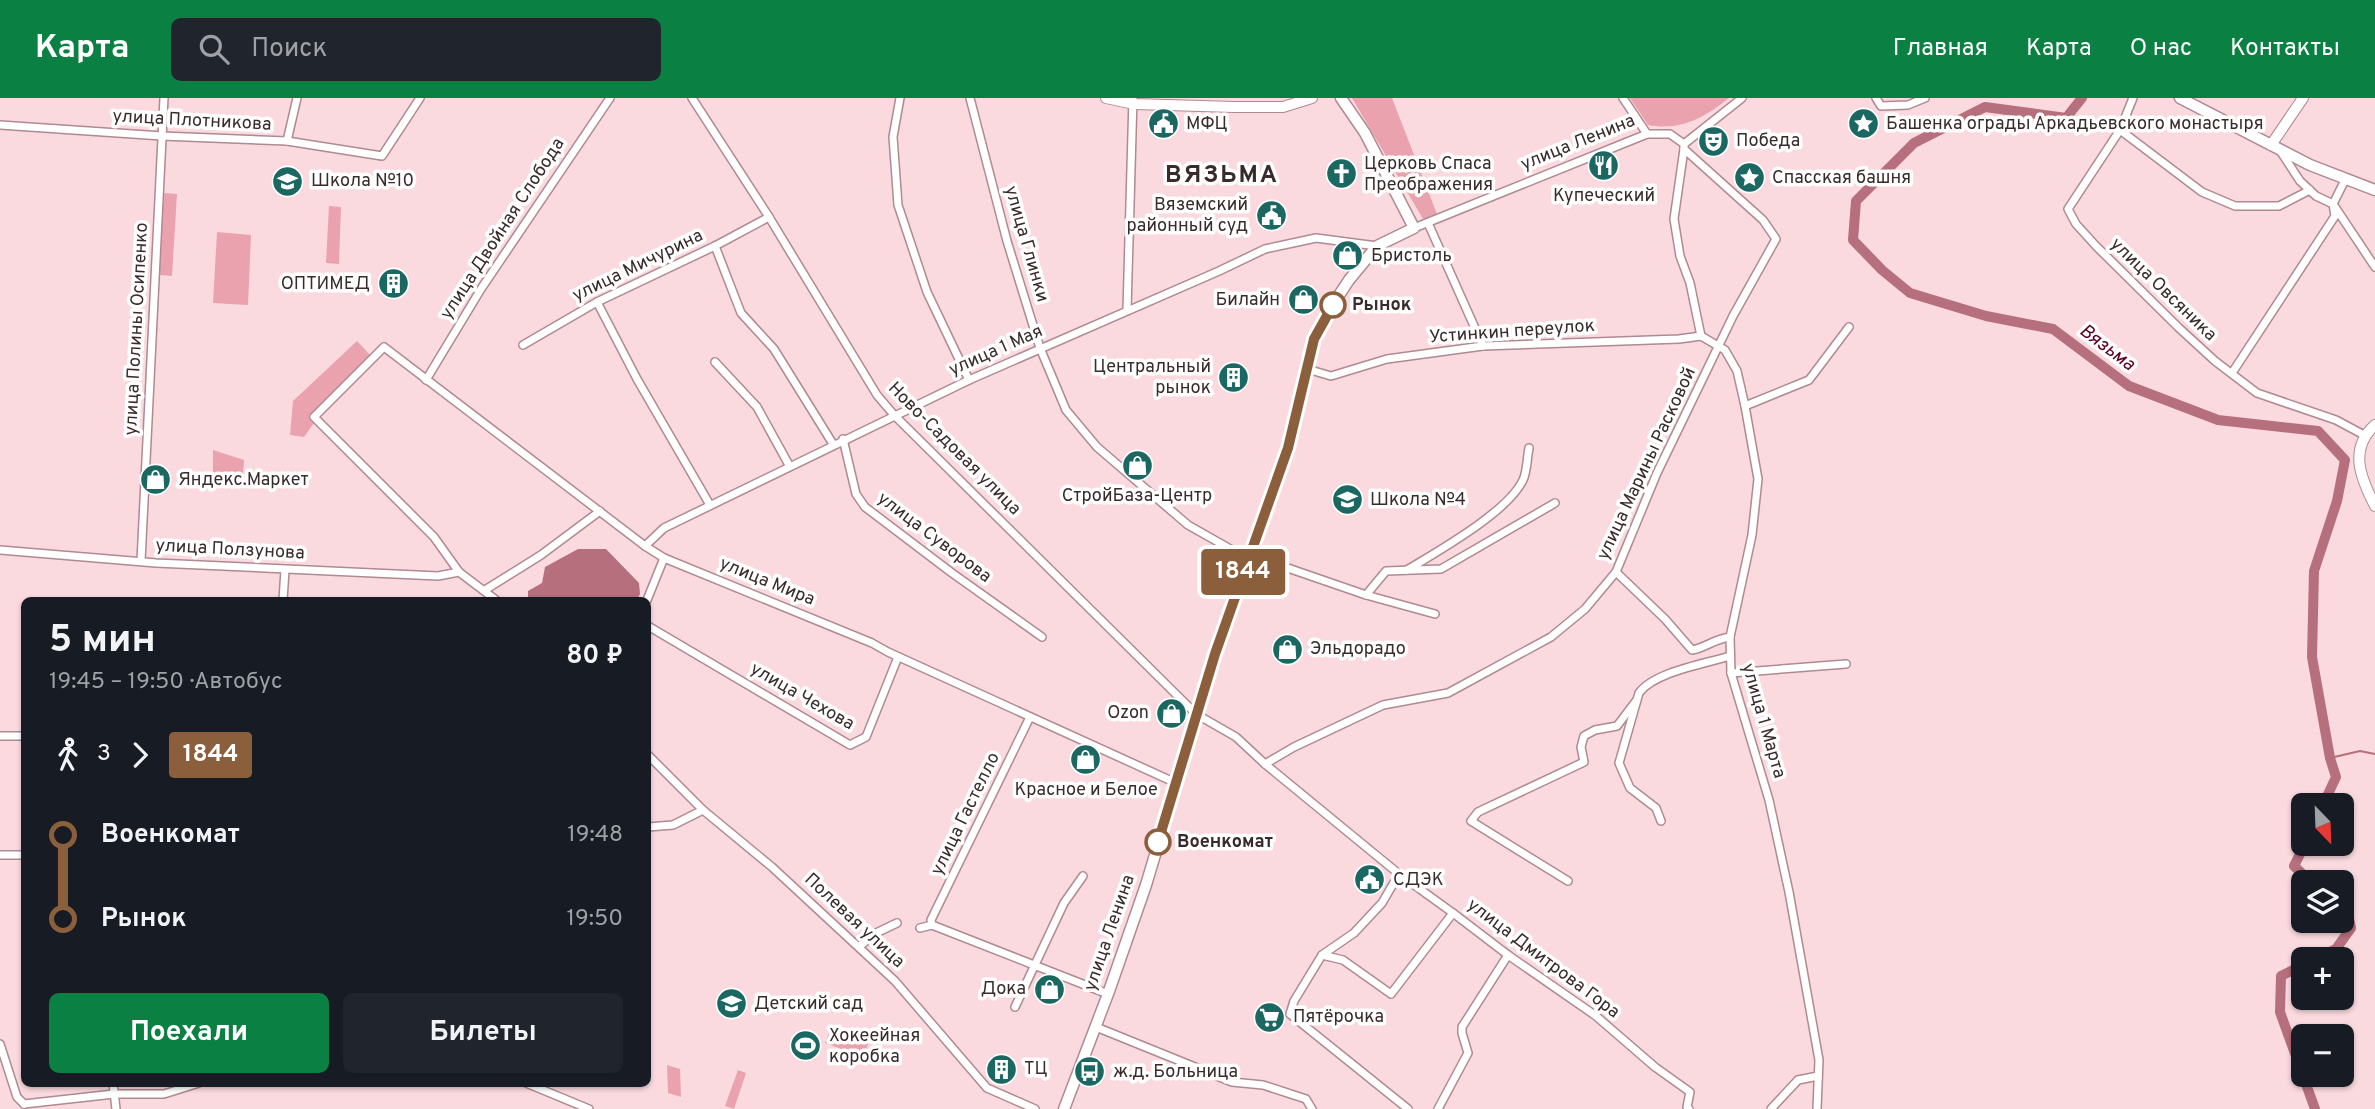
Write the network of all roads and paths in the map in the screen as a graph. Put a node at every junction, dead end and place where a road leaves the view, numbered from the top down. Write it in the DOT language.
graph roads {
  1 [pos="164,98"];
  2 [pos="297,98"];
  3 [pos="420,98"];
  4 [pos="610,98"];
  5 [pos="692,98"];
  6 [pos="900,98"];
  7 [pos="970,98"];
  8 [pos="1106,98"];
  9 [pos="1312,98"];
  10 [pos="1341,98"];
  11 [pos="1623,98"];
  12 [pos="1742,98"];
  13 [pos="1875,98"];
  14 [pos="1925,98"];
  15 [pos="2133,98"];
  16 [pos="2180,98"];
  17 [pos="2303,98"];
  18 [pos="1134,101"];
  19 [pos="0,125"];
  20 [pos="2120,130"];
  21 [pos="1647,134"];
  22 [pos="162,136"];
  23 [pos="287,141"];
  24 [pos="1684,146"];
  25 [pos="2275,146"];
  26 [pos="2345,180"];
  27 [pos="2310,190"];
  28 [pos="2375,190"];
  29 [pos="2333,204"];
  30 [pos="769,217"];
  31 [pos="1428,223"];
  32 [pos="1414,228"];
  33 [pos="715,246"];
  34 [pos="1377,246"];
  35 [pos="2375,267"];
  36 [pos="597,302"];
  37 [pos="1127,310"];
  38 [pos="1849,327"];
  39 [pos="1701,336"];
  40 [pos="523,345"];
  41 [pos="1483,346"];
  42 [pos="1719,347"];
  43 [pos="1040,348"];
  44 [pos="715,362"];
  45 [pos="1307,369"];
  46 [pos="2232,373"];
  47 [pos="426,380"];
  48 [pos="969,380"];
  49 [pos="1745,406"];
  50 [pos="894,415"];
  51 [pos="2375,425"];
  52 [pos="2364,435"];
  53 [pos="843,439"];
  54 [pos="833,444"];
  55 [pos="1529,448"];
  56 [pos="789,465"];
  57 [pos="1555,503"];
  58 [pos="710,505"];
  59 [pos="2375,506"];
  60 [pos="600,511"];
  61 [pos="645,546"];
  62 [pos="0,550"];
  63 [pos="1249,557"];
  64 [pos="664,558"];
  65 [pos="141,561"];
  66 [pos="285,570"];
  67 [pos="1406,570"];
  68 [pos="459,572"];
  69 [pos="1616,572"];
  70 [pos="485,590"];
  71 [pos="1366,595"];
  72 [pos="283,597"];
  73 [pos="492,597"];
  74 [pos="648,597"];
  75 [pos="1435,614"];
  76 [pos="651,628"];
  77 [pos="1042,637"];
  78 [pos="1730,637"];
  79 [pos="1730,656"];
  80 [pos="898,657"];
  81 [pos="1846,664"];
  82 [pos="1731,673"];
  83 [pos="1636,701"];
  84 [pos="1196,714"];
  85 [pos="1030,717"];
  86 [pos="0,736"];
  87 [pos="21,736"];
  88 [pos="651,758"];
  89 [pos="1265,764"];
  90 [pos="1176,783"];
  91 [pos="703,810"];
  92 [pos="1661,821"];
  93 [pos="651,827"];
  94 [pos="0,855"];
  95 [pos="21,855"];
  96 [pos="1399,874"];
  97 [pos="1083,876"];
  98 [pos="1568,881"];
  99 [pos="1453,913"];
  100 [pos="897,923"];
  101 [pos="932,925"];
  102 [pos="919,928"];
  103 [pos="859,947"];
  104 [pos="1322,955"];
  105 [pos="1508,955"];
  106 [pos="1034,964"];
  107 [pos="1108,994"];
  108 [pos="1015,1007"];
  109 [pos="1096,1027"];
  110 [pos="0,1044"];
  111 [pos="1818,1076"];
  112 [pos="113,1087"];
  113 [pos="186,1087"];
  114 [pos="536,1087"];
  115 [pos="114,1094"];
  116 [pos="23,1107"];
  117 [pos="116,1109"];
  118 [pos="589,1109"];
  119 [pos="1035,1109"];
  120 [pos="1064,1109"];
  121 [pos="1311,1109"];
  122 [pos="1408,1109"];
  123 [pos="1438,1109"];
  124 [pos="1689,1109"];
  125 [pos="1771,1109"];
  126 [pos="1817,1109"];
  1 -- 22 [label="street, улица Полины Осипенко"];
  2 -- 23 [label="street"];
  3 -- 23 [label="street, улица Плотникова"];
  4 -- 47 [label="street, улица Двойная Слобода"];
  5 -- 30 [label="street, Ново-Садовая улица"];
  6 -- 48 [label="street"];
  7 -- 43 [label="street, улица Глинки"];
  8 -- 18 [label="street"];
  9 -- 18 [label="street"];
  10 -- 32 [label="main road"];
  11 -- 21 [label="street"];
  12 -- 24 [label="street"];
  13 -- 14 [label="street"];
  15 -- 20 [label="street, улица Овсяника"];
  16 -- 25 [label="main road"];
  17 -- 25 [label="street"];
  18 -- 37 [label="street"];
  19 -- 22 [label="street, улица Плотникова"];
  20 -- 27 [label="street"];
  20 -- 46 [label="street, улица Овсяника"];
  21 -- 24 [label="street, улица Ленина"];
  21 -- 31 [label="street, улица Ленина"];
  22 -- 23 [label="street, улица Плотникова"];
  22 -- 65 [label="street, улица Полины Осипенко"];
  24 -- 39 [label="street"];
  24 -- 42 [label="street, улица Марины Расковой"];
  25 -- 26 [label="main road"];
  25 -- 27 [label="street"];
  26 -- 28 [label="main road"];
  26 -- 29 [label="street"];
  27 -- 29 [label="street"];
  29 -- 35 [label="street"];
  29 -- 46 [label="street"];
  30 -- 33 [label="street, улица Мичурина"];
  30 -- 50 [label="street, Ново-Садовая улица"];
  31 -- 32 [label="street, улица Ленина"];
  31 -- 41 [label="street"];
  32 -- 34 [label="main road, улица Ленина"];
  33 -- 36 [label="street, улица Мичурина"];
  33 -- 54 [label="street"];
  34 -- 37 [label="street, улица 1 Мая"];
  34 -- 45 [label="main road, улица Ленина"];
  36 -- 40 [label="street, улица Мичурина"];
  36 -- 58 [label="street"];
  37 -- 43 [label="street, улица 1 Мая"];
  38 -- 49 [label="street"];
  39 -- 41 [label="street, Устинкин переулок"];
  39 -- 42 [label="street"];
  41 -- 45 [label="street, Устинкин переулок"];
  42 -- 49 [label="street, улица 1 Марта"];
  42 -- 69 [label="street, улица Марины Расковой"];
  43 -- 48 [label="street, улица 1 Мая"];
  43 -- 63 [label="street, улица Глинки"];
  44 -- 56 [label="street"];
  45 -- 63 [label="main road, улица Ленина"];
  46 -- 52 [label="street, улица Овсяника"];
  47 -- 60 [label="street, улица Мира"];
  47 -- 68 [label="street, улица Мира"];
  48 -- 50 [label="street, улица 1 Мая"];
  49 -- 78 [label="street, улица 1 Марта"];
  50 -- 53 [label="street, улица 1 Мая"];
  50 -- 84 [label="street, Ново-Садовая улица"];
  51 -- 52 [label="street"];
  52 -- 59 [label="street"];
  53 -- 54 [label="street, улица 1 Мая"];
  53 -- 77 [label="street, улица Суворова"];
  54 -- 56 [label="street, улица 1 Мая"];
  55 -- 67 [label="street"];
  56 -- 58 [label="street, улица 1 Мая"];
  57 -- 67 [label="street"];
  58 -- 61 [label="street, улица 1 Мая"];
  60 -- 61 [label="street, улица Мира"];
  60 -- 70 [label="street"];
  61 -- 64 [label="street, улица Мира"];
  62 -- 65 [label="street, улица Ползунова"];
  63 -- 71 [label="street, улица Глинки"];
  63 -- 84 [label="main road, улица Ленина"];
  64 -- 74 [label="street"];
  64 -- 80 [label="street, улица Мира"];
  65 -- 66 [label="street, улица Ползунова"];
  66 -- 68 [label="street, улица Ползунова"];
  66 -- 72 [label="street"];
  67 -- 71 [label="street"];
  68 -- 70 [label="street"];
  69 -- 78 [label="street"];
  69 -- 89 [label="street, улица Марины Расковой"];
  70 -- 73 [label="street"];
  71 -- 75 [label="street, улица Глинки"];
  76 -- 80 [label="street, улица Чехова"];
  78 -- 79 [label="street, улица 1 Марта"];
  79 -- 82 [label="street, улица 1 Марта"];
  79 -- 83 [label="street"];
  80 -- 85 [label="street, улица Мира"];
  81 -- 82 [label="street"];
  82 -- 111 [label="street, улица 1 Марта"];
  83 -- 92 [label="street"];
  83 -- 98 [label="street"];
  84 -- 89 [label="street, улица Дмитрова Гора"];
  84 -- 90 [label="main road, улица Ленина"];
  85 -- 90 [label="street, улица Мира"];
  85 -- 101 [label="street, улица Гастелло"];
  86 -- 87 [label="street"];
  88 -- 91 [label="street, Полевая улица"];
  89 -- 96 [label="street, улица Дмитрова Гора"];
  90 -- 107 [label="main road, улица Ленина"];
  91 -- 93 [label="street"];
  91 -- 103 [label="street, Полевая улица"];
  94 -- 95 [label="street"];
  96 -- 99 [label="street, улица Дмитрова Гора"];
  96 -- 104 [label="street"];
  97 -- 106 [label="street"];
  99 -- 104 [label="street"];
  99 -- 105 [label="street, улица Дмитрова Гора"];
  100 -- 103 [label="street"];
  101 -- 102 [label="street"];
  101 -- 106 [label="street"];
  103 -- 119 [label="street, Полевая улица"];
  104 -- 122 [label="street"];
  105 -- 123 [label="street"];
  105 -- 124 [label="street, улица Дмитрова Гора"];
  106 -- 107 [label="street"];
  106 -- 108 [label="street"];
  107 -- 109 [label="main road, улица Ленина"];
  109 -- 120 [label="main road, улица Ленина"];
  109 -- 121 [label="street"];
  110 -- 116 [label="street"];
  111 -- 125 [label="street"];
  111 -- 126 [label="street, улица 1 Марта"];
  112 -- 115 [label="street"];
  113 -- 115 [label="street"];
  114 -- 118 [label="street"];
  115 -- 116 [label="street"];
  115 -- 117 [label="street"];
}
